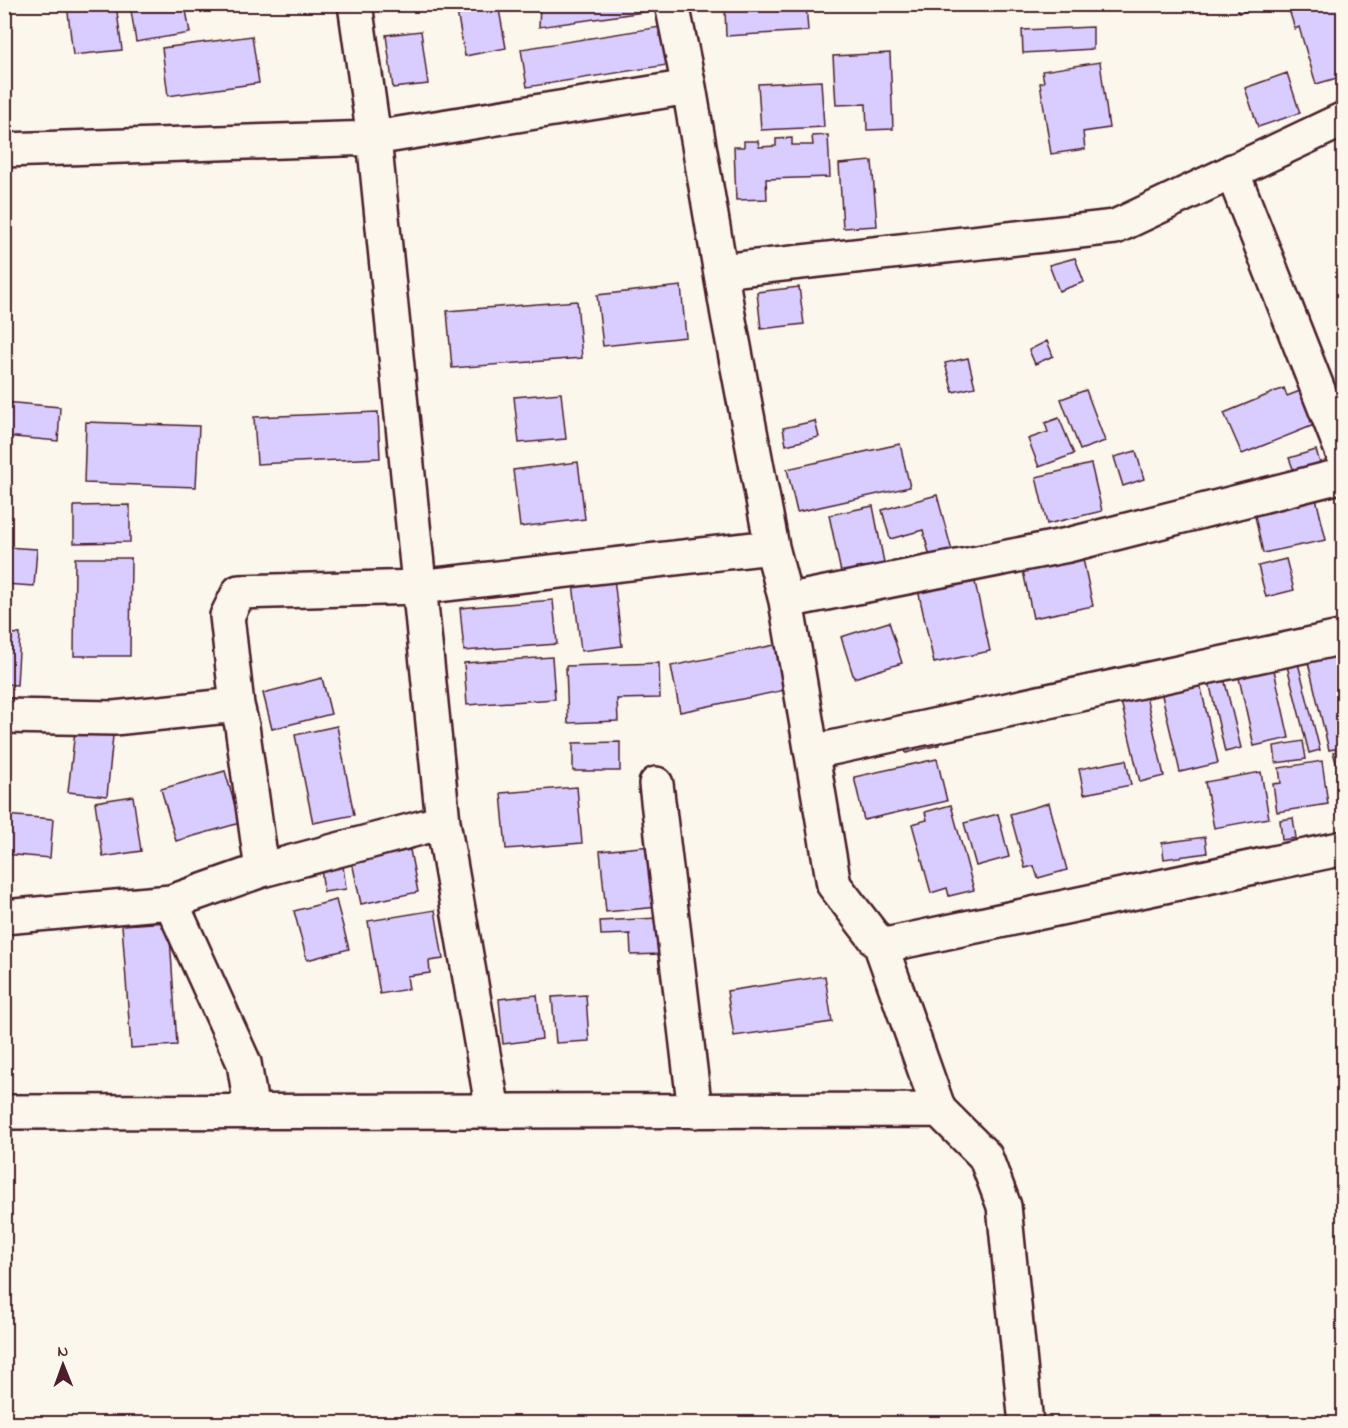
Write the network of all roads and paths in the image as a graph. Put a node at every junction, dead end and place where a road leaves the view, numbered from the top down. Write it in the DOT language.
graph roads {
  1 [pos="355,4"];
  2 [pos="672,4"];
  3 [pos="689,87"];
  4 [pos="1344,119"];
  5 [pos="374,138"];
  6 [pos="4,150"];
  7 [pos="1232,171"];
  8 [pos="721,271"];
  9 [pos="1344,456"];
  10 [pos="1344,475"];
  11 [pos="772,547"];
  12 [pos="419,587"];
  13 [pos="786,601"];
  14 [pos="1344,637"];
  15 [pos="237,705"];
  16 [pos="4,716"];
  17 [pos="813,752"];
  18 [pos="656,784"];
  19 [pos="443,822"];
  20 [pos="1344,848"];
  21 [pos="262,870"];
  22 [pos="171,902"];
  23 [pos="4,917"];
  24 [pos="881,946"];
  25 [pos="939,1110"];
  26 [pos="493,1111"];
  27 [pos="695,1111"];
  28 [pos="4,1112"];
  29 [pos="252,1112"];
  30 [pos="1026,1424"];
  1 -- 5 [label="street"];
  2 -- 3 [label="street"];
  3 -- 5 [label="street"];
  3 -- 8 [label="street"];
  4 -- 7 [label="street"];
  5 -- 6 [label="street"];
  5 -- 12 [label="street"];
  7 -- 8 [label="street"];
  7 -- 9 [label="street"];
  8 -- 11 [label="street"];
  10 -- 13 [label="street"];
  11 -- 12 [label="street"];
  11 -- 13 [label="street"];
  12 -- 15 [label="street"];
  12 -- 19 [label="street"];
  13 -- 17 [label="street"];
  14 -- 17 [label="street"];
  15 -- 16 [label="street"];
  15 -- 21 [label="street"];
  17 -- 24 [label="street"];
  18 -- 27 [label="street"];
  19 -- 21 [label="street"];
  19 -- 26 [label="street"];
  20 -- 24 [label="street"];
  21 -- 22 [label="street"];
  22 -- 23 [label="street"];
  22 -- 29 [label="street"];
  24 -- 25 [label="street"];
  25 -- 27 [label="street"];
  25 -- 30 [label="street"];
  26 -- 27 [label="street"];
  26 -- 29 [label="street"];
  28 -- 29 [label="street"];
}
